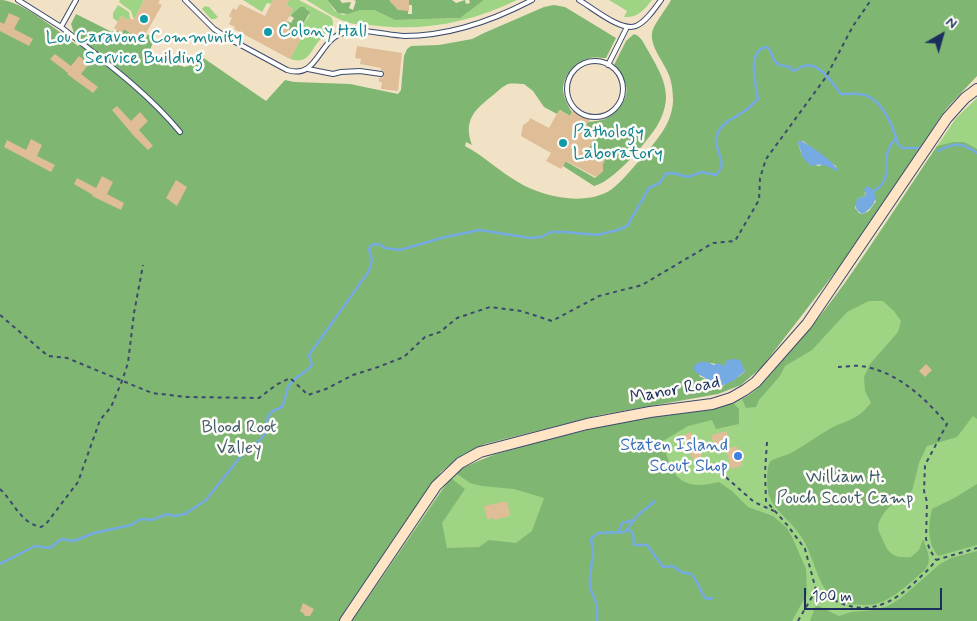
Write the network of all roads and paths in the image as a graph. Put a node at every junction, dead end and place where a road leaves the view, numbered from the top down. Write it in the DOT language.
graph roads {
  1 [pos="18,0"];
  2 [pos="76,0"];
  3 [pos="186,0"];
  4 [pos="532,0"];
  5 [pos="579,0"];
  6 [pos="661,0"];
  7 [pos="871,0"];
  8 [pos="61,27"];
  9 [pos="629,27"];
  10 [pos="608,65"];
  11 [pos="308,69"];
  12 [pos="381,74"];
  13 [pos="977,89"];
  14 [pos="180,132"];
  15 [pos="143,265"];
  16 [pos="0,315"];
  17 [pos="838,367"];
  18 [pos="122,381"];
  19 [pos="767,442"];
  20 [pos="720,472"];
  21 [pos="0,489"];
  22 [pos="776,512"];
  23 [pos="977,548"];
  24 [pos="936,560"];
  25 [pos="816,590"];
  26 [pos="345,621"];
  27 [pos="798,621"];
  1 -- 8 [label="lane"];
  2 -- 8 [label="lane"];
  3 -- 11 [label="lane"];
  4 -- 11 [label="lane"];
  5 -- 9 [label="lane"];
  6 -- 9 [label="lane"];
  7 -- 18 [label="path"];
  8 -- 14 [label="lane"];
  9 -- 10 [label="lane"];
  10 -- 10 [label="lane"];
  11 -- 12 [label="lane"];
  13 -- 26 [label="street, Manor Road"];
  15 -- 18 [label="path"];
  16 -- 18 [label="path"];
  17 -- 24 [label="path"];
  18 -- 21 [label="path"];
  19 -- 22 [label="path"];
  20 -- 22 [label="path"];
  22 -- 25 [label="path"];
  23 -- 24 [label="path"];
  24 -- 25 [label="path"];
  25 -- 27 [label="path"];
}
